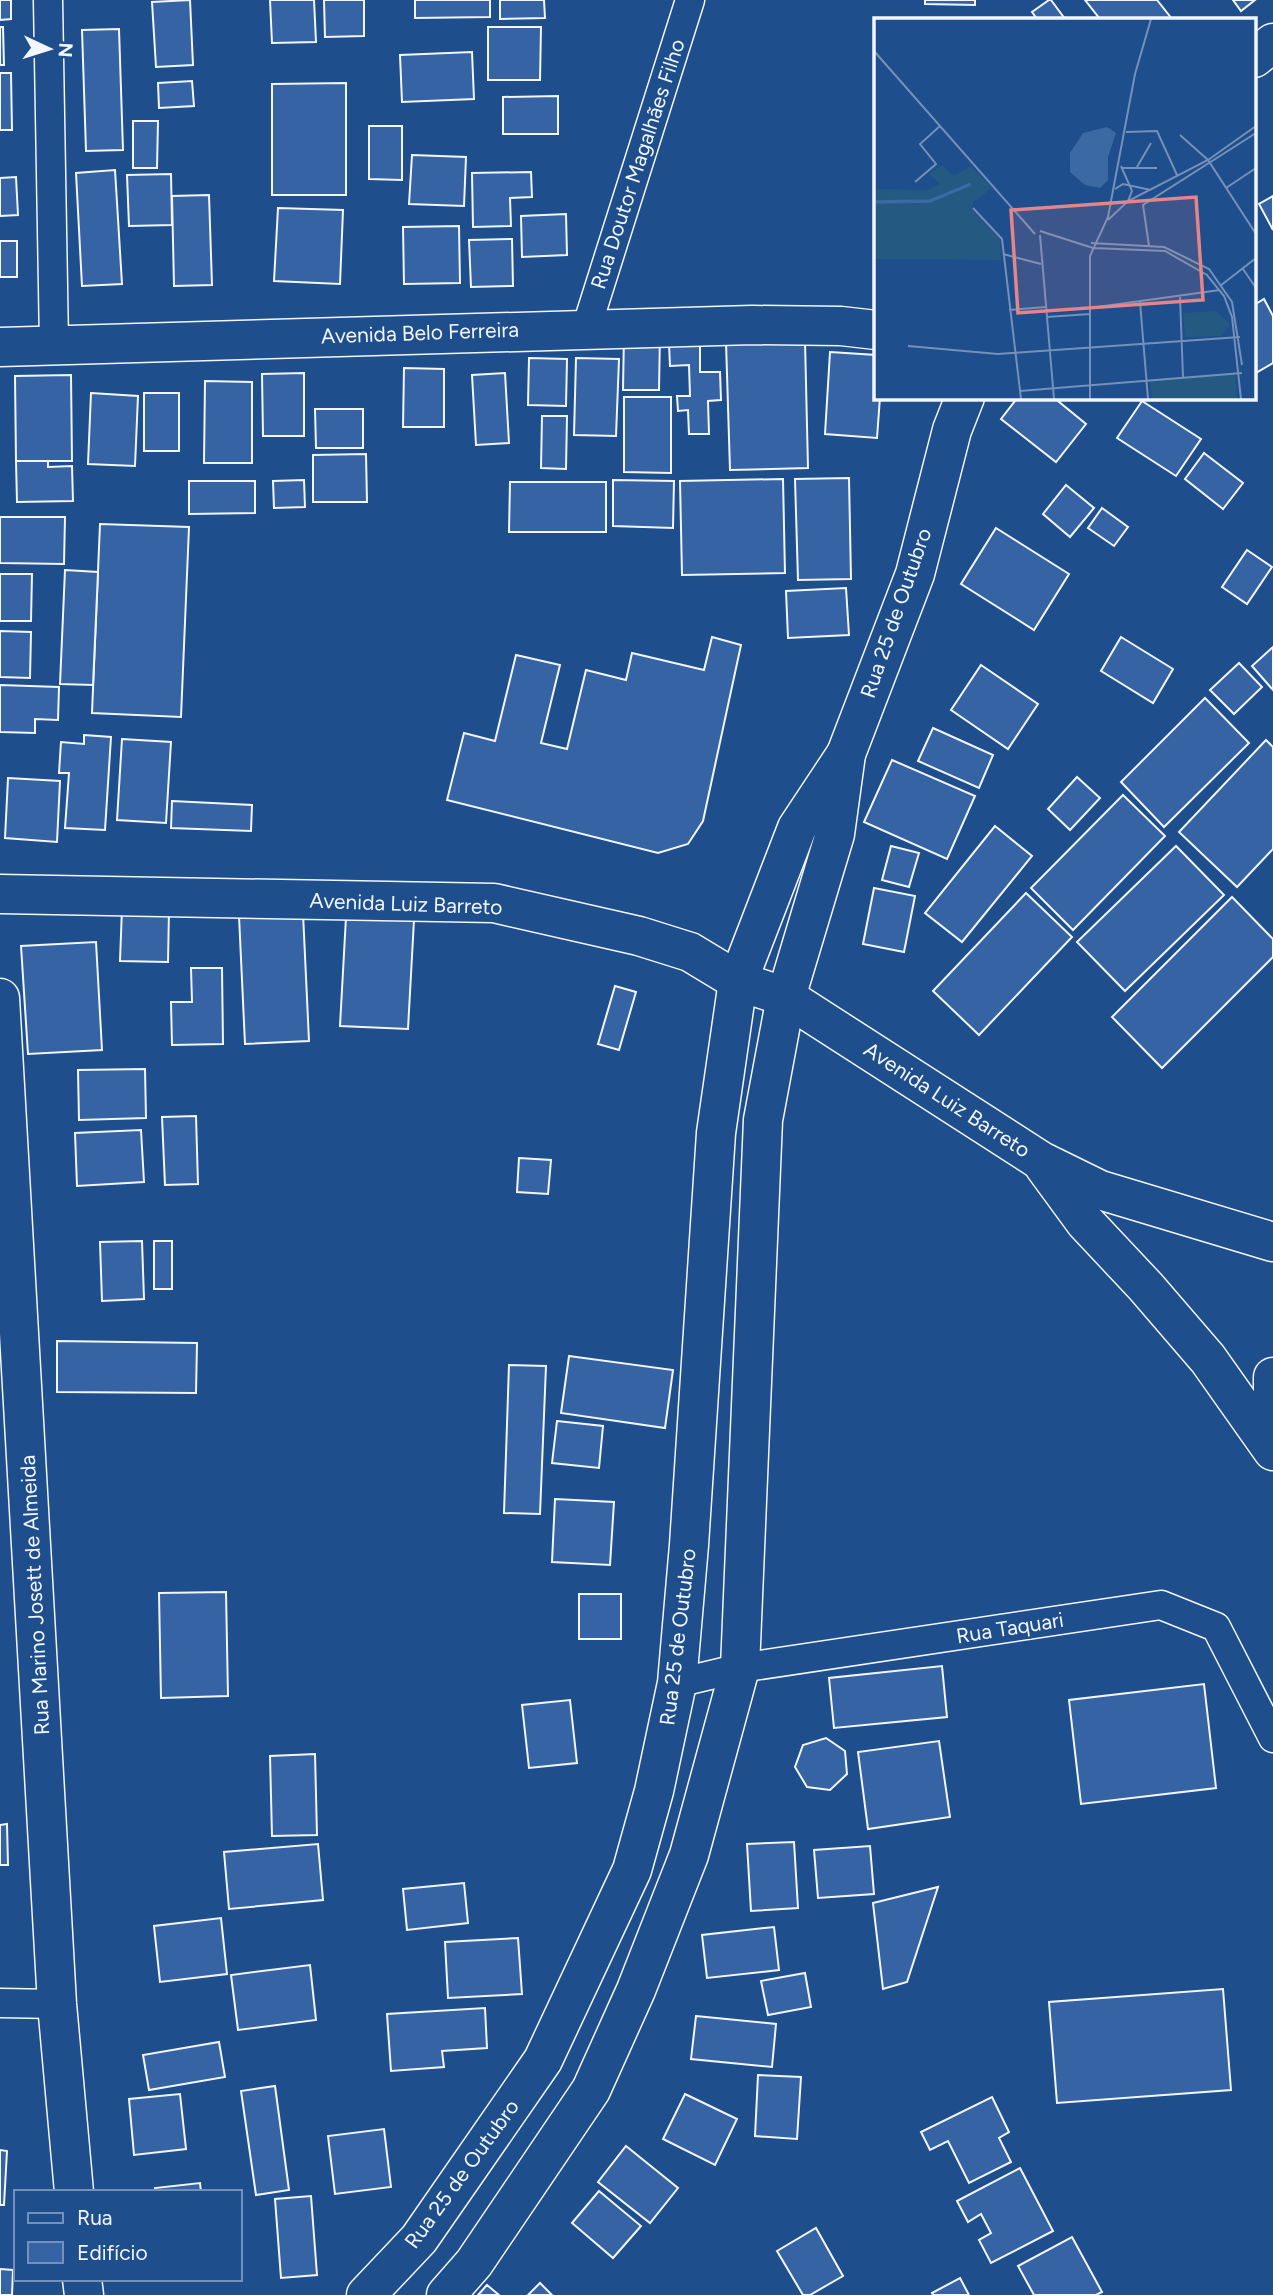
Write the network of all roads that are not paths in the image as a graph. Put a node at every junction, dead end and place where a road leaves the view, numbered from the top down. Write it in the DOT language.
graph roads {
  1 [pos="48,0"];
  2 [pos="690,0"];
  3 [pos="1273,43"];
  4 [pos="1256,56"];
  5 [pos="864,323"];
  6 [pos="586,328"];
  7 [pos="54,344"];
  8 [pos="0,347"];
  9 [pos="956,408"];
  10 [pos="846,754"];
  11 [pos="0,894"];
  12 [pos="738,981"];
  13 [pos="786,997"];
  14 [pos="0,998"];
  15 [pos="1041,1161"];
  16 [pos="1273,1242"];
  17 [pos="1273,1377"];
  18 [pos="1273,1416"];
  19 [pos="1273,1451"];
  20 [pos="15,1508"];
  21 [pos="740,1668"];
  22 [pos="677,1683"];
  23 [pos="1273,1738"];
  24 [pos="0,2003"];
  25 [pos="57,2004"];
  26 [pos="542,2060"];
  27 [pos="591,2090"];
  28 [pos="74,2190"];
  29 [pos="366,2295"];
  30 [pos="446,2295"];
  1 -- 7 [label="street"];
  2 -- 6 [label="street, Rua Doutor Magalhães Filho"];
  3 -- 4 [label="main road"];
  5 -- 6 [label="main road, Avenida Belo Ferreira"];
  6 -- 7 [label="main road, Avenida Belo Ferreira"];
  7 -- 8 [label="main road, Avenida Belo Ferreira"];
  9 -- 10 [label="main road, Rua 25 de Outubro"];
  10 -- 12 [label="main road, Rua 25 de Outubro"];
  10 -- 13 [label="main road"];
  11 -- 12 [label="main road, Avenida Luiz Barreto"];
  12 -- 13 [label="main road, Avenida Luiz Barreto"];
  12 -- 22 [label="main road, Rua 25 de Outubro"];
  13 -- 15 [label="main road, Avenida Luiz Barreto"];
  13 -- 21 [label="main road"];
  14 -- 20 [label="main road, Rua Marino Josett de Almeida"];
  15 -- 16 [label="main road"];
  15 -- 19 [label="main road"];
  17 -- 18 [label="main road"];
  20 -- 25 [label="main road, Rua Marino Josett de Almeida"];
  21 -- 22 [label="street, Rua Taquari"];
  21 -- 23 [label="street, Rua Taquari"];
  21 -- 27 [label="main road"];
  22 -- 26 [label="main road, Rua 25 de Outubro"];
  24 -- 25 [label="street"];
  25 -- 28 [label="main road, Rua Marino Josett de Almeida"];
  26 -- 27 [label="main road"];
  26 -- 29 [label="main road, Rua 25 de Outubro"];
  27 -- 30 [label="main road"];
}
